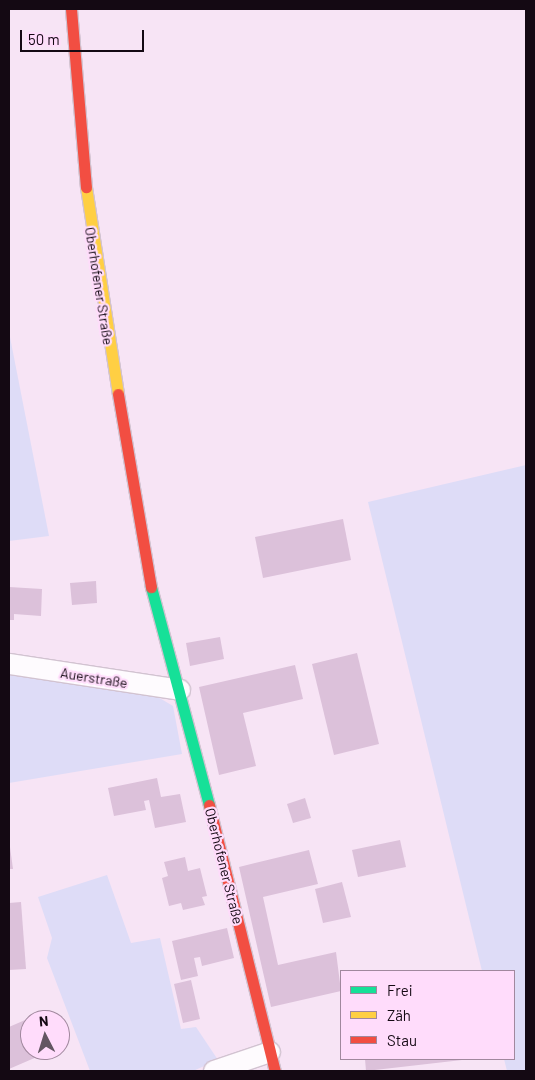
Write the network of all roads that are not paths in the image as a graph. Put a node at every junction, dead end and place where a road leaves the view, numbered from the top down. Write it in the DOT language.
graph roads {
  1 [pos="71,9"];
  2 [pos="150,561"];
  3 [pos="173,661"];
  4 [pos="9,664"];
  5 [pos="180,690"];
  6 [pos="270,1052"];
  7 [pos="214,1071"];
  8 [pos="274,1071"];
  1 -- 2 [label="street, Oberhofener Straße"];
  2 -- 3 [label="street, Oberhofener Straße"];
  3 -- 5 [label="street, Oberhofener Straße"];
  4 -- 5 [label="street, Auerstraße"];
  5 -- 6 [label="street, Oberhofener Straße"];
  6 -- 7 [label="street"];
  6 -- 8 [label="street, Oberhofener Straße"];
}
